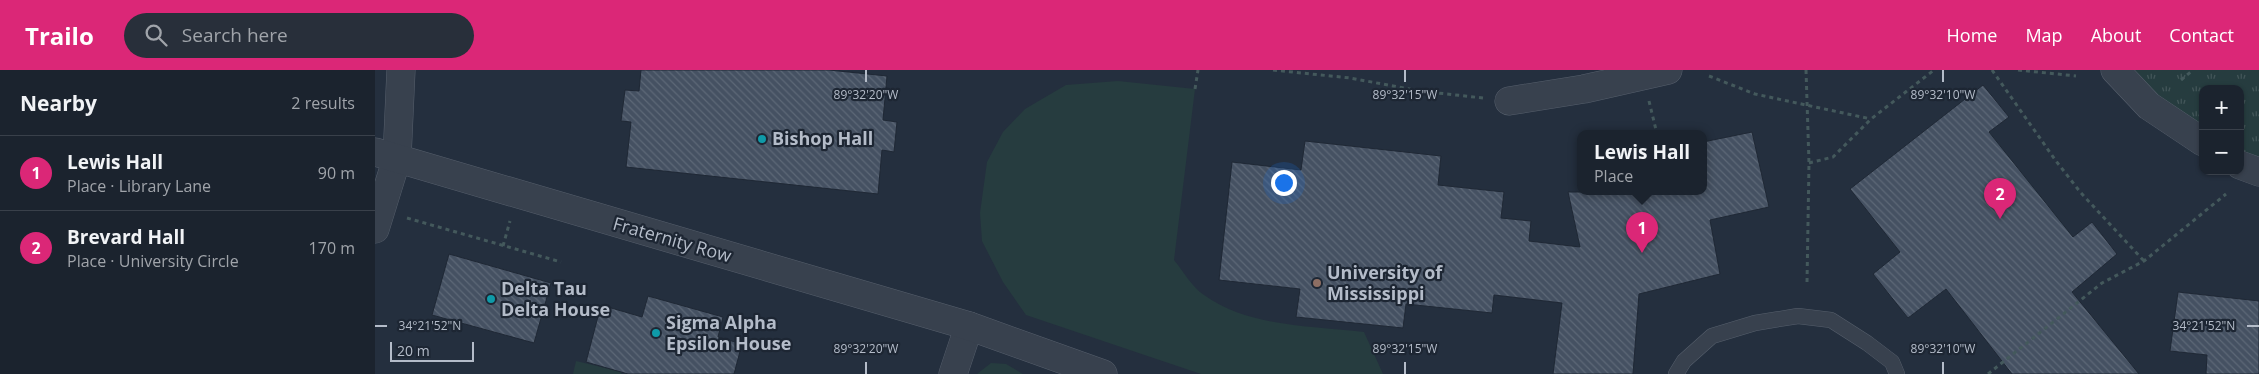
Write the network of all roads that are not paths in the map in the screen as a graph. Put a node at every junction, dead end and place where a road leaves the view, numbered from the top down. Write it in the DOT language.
graph roads {
  1 [pos="401,70"];
  2 [pos="1668,70"];
  3 [pos="2115,70"];
  4 [pos="1509,101"];
  5 [pos="2199,139"];
  6 [pos="386,155"];
  7 [pos="2244,166"];
  8 [pos="2259,172"];
  9 [pos="375,230"];
  10 [pos="969,326"];
  11 [pos="953,374"];
  12 [pos="1103,374"];
  13 [pos="1677,374"];
  14 [pos="1897,374"];
  1 -- 6 [label="street"];
  2 -- 4 [label="street"];
  3 -- 5 [label="street"];
  6 -- 9 [label="street"];
  6 -- 10 [label="street, Fraternity Row"];
  7 -- 8 [label="street"];
  10 -- 11 [label="street"];
  10 -- 12 [label="street, Fraternity Row"];
  13 -- 14 [label="lane"];
}
